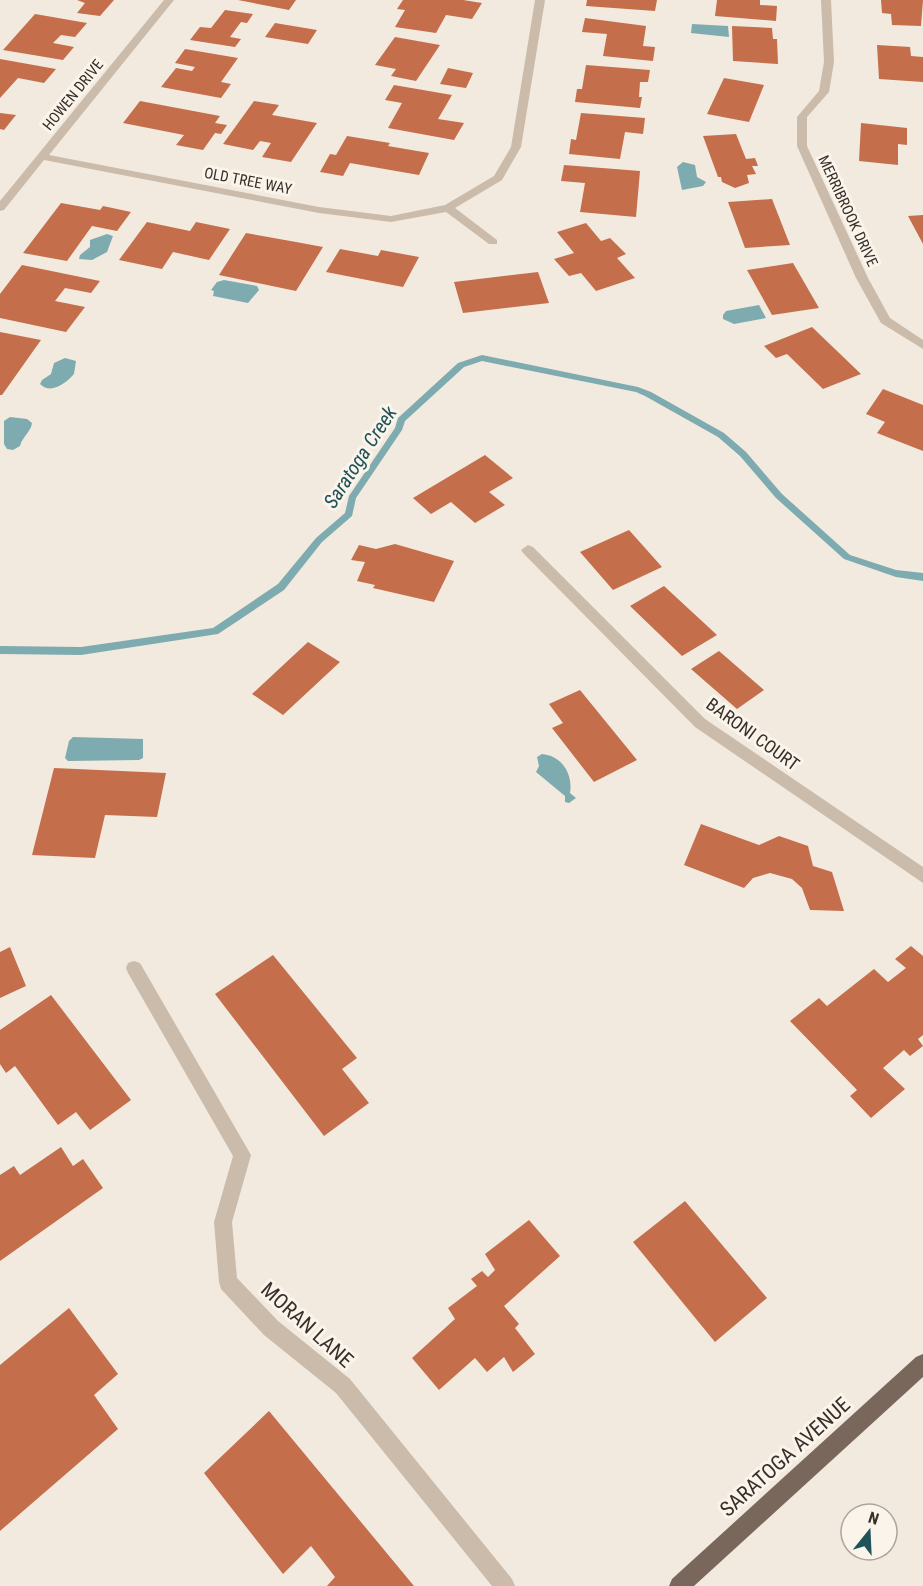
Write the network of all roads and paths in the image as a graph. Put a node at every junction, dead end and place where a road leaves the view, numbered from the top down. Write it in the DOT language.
graph roads {
  1 [pos="169,0"];
  2 [pos="540,0"];
  3 [pos="826,0"];
  4 [pos="43,157"];
  5 [pos="0,208"];
  6 [pos="448,208"];
  7 [pos="493,242"];
  8 [pos="923,345"];
  9 [pos="528,550"];
  10 [pos="923,876"];
  11 [pos="134,968"];
  12 [pos="923,1364"];
  13 [pos="505,1586"];
  14 [pos="679,1586"];
  1 -- 4 [label="street, HOWEN DRIVE"];
  2 -- 6 [label="street, OLD TREE WAY"];
  3 -- 8 [label="street, MERRIBROOK DRIVE"];
  4 -- 5 [label="street, HOWEN DRIVE"];
  4 -- 6 [label="street, OLD TREE WAY"];
  6 -- 7 [label="street"];
  9 -- 10 [label="street, BARONI COURT"];
  11 -- 13 [label="street, MORAN LANE"];
  12 -- 14 [label="main road, SARATOGA AVENUE"];
}
